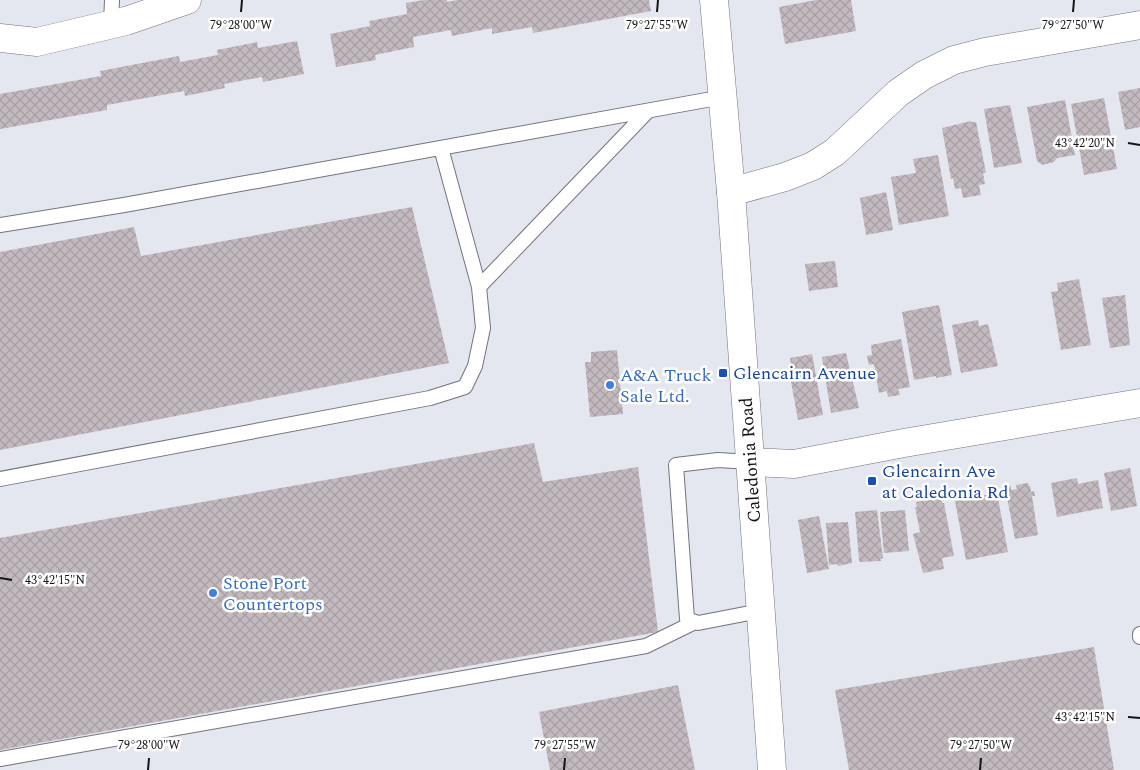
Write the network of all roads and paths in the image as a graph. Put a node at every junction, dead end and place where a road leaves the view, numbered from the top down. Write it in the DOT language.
graph roads {
  1 [pos="187,0"];
  2 [pos="714,0"];
  3 [pos="111,12"];
  4 [pos="1140,25"];
  5 [pos="0,38"];
  6 [pos="722,97"];
  7 [pos="648,111"];
  8 [pos="441,148"];
  9 [pos="731,192"];
  10 [pos="0,225"];
  11 [pos="479,287"];
  12 [pos="1140,403"];
  13 [pos="750,462"];
  14 [pos="0,479"];
  15 [pos="760,611"];
  16 [pos="695,622"];
  17 [pos="0,759"];
  18 [pos="772,770"];
  1 -- 3 [label="street"];
  2 -- 6 [label="street, Caledonia Road"];
  3 -- 5 [label="street"];
  4 -- 9 [label="street"];
  6 -- 7 [label="lane"];
  6 -- 9 [label="street, Caledonia Road"];
  7 -- 8 [label="lane"];
  7 -- 11 [label="lane"];
  8 -- 10 [label="lane"];
  8 -- 11 [label="lane"];
  9 -- 13 [label="street, Caledonia Road"];
  11 -- 14 [label="lane"];
  12 -- 13 [label="street"];
  13 -- 15 [label="street, Caledonia Road"];
  13 -- 16 [label="lane"];
  15 -- 16 [label="lane"];
  15 -- 18 [label="street, Caledonia Road"];
  16 -- 17 [label="lane"];
}
